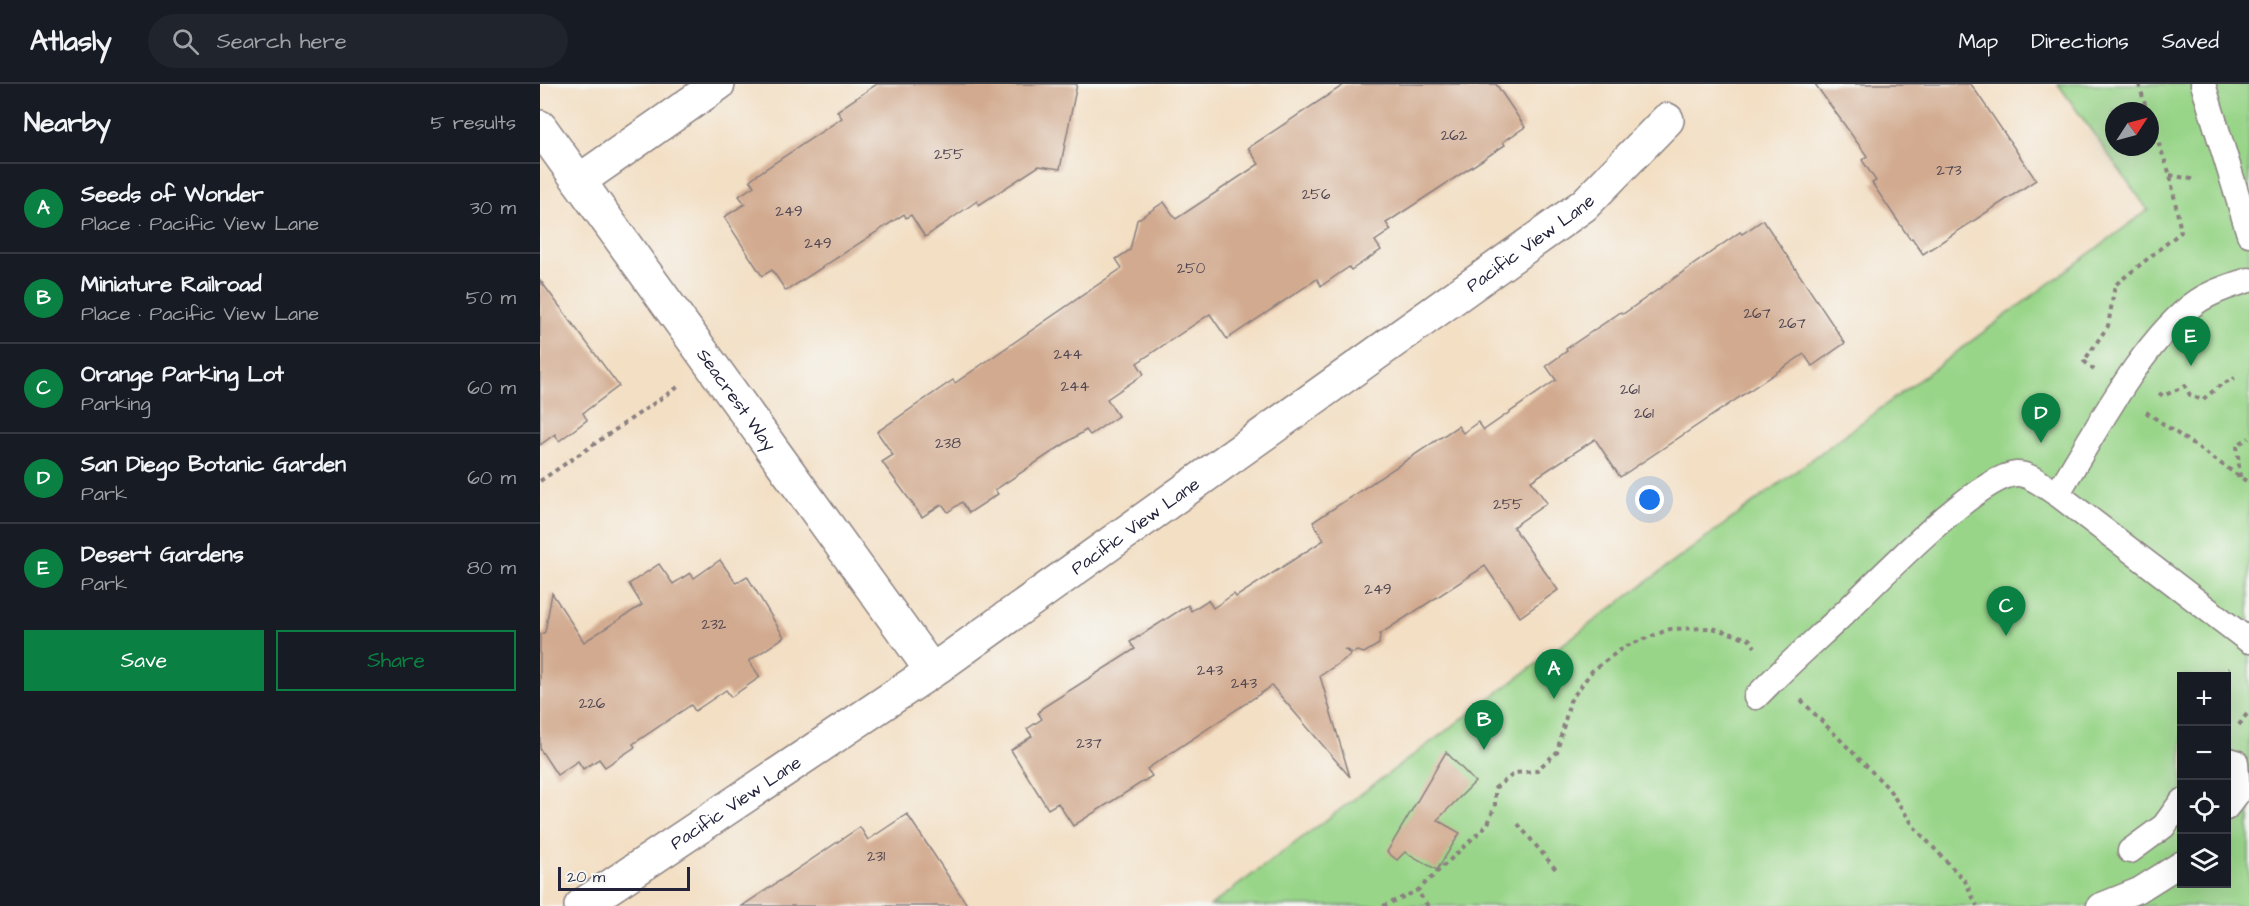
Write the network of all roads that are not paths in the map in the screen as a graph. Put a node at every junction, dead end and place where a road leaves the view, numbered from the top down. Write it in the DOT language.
graph roads {
  1 [pos="718,84"];
  2 [pos="2203,84"];
  3 [pos="1667,120"];
  4 [pos="540,127"];
  5 [pos="579,181"];
  6 [pos="2249,234"];
  7 [pos="2249,280"];
  8 [pos="2056,494"];
  9 [pos="2249,641"];
  10 [pos="932,671"];
  11 [pos="1756,697"];
  12 [pos="2237,758"];
  13 [pos="2231,802"];
  14 [pos="2177,807"];
  15 [pos="2130,851"];
  16 [pos="2177,866"];
  17 [pos="581,906"];
  18 [pos="2099,906"];
  1 -- 5 [label="street"];
  2 -- 6 [label="lane"];
  3 -- 10 [label="street, Pacific View Lane"];
  4 -- 5 [label="street, Seacrest Way"];
  5 -- 10 [label="street, Seacrest Way"];
  7 -- 8 [label="lane"];
  8 -- 9 [label="lane"];
  8 -- 11 [label="lane"];
  10 -- 17 [label="street, Pacific View Lane"];
  12 -- 13 [label="lane"];
  14 -- 15 [label="lane"];
  16 -- 18 [label="lane"];
}
